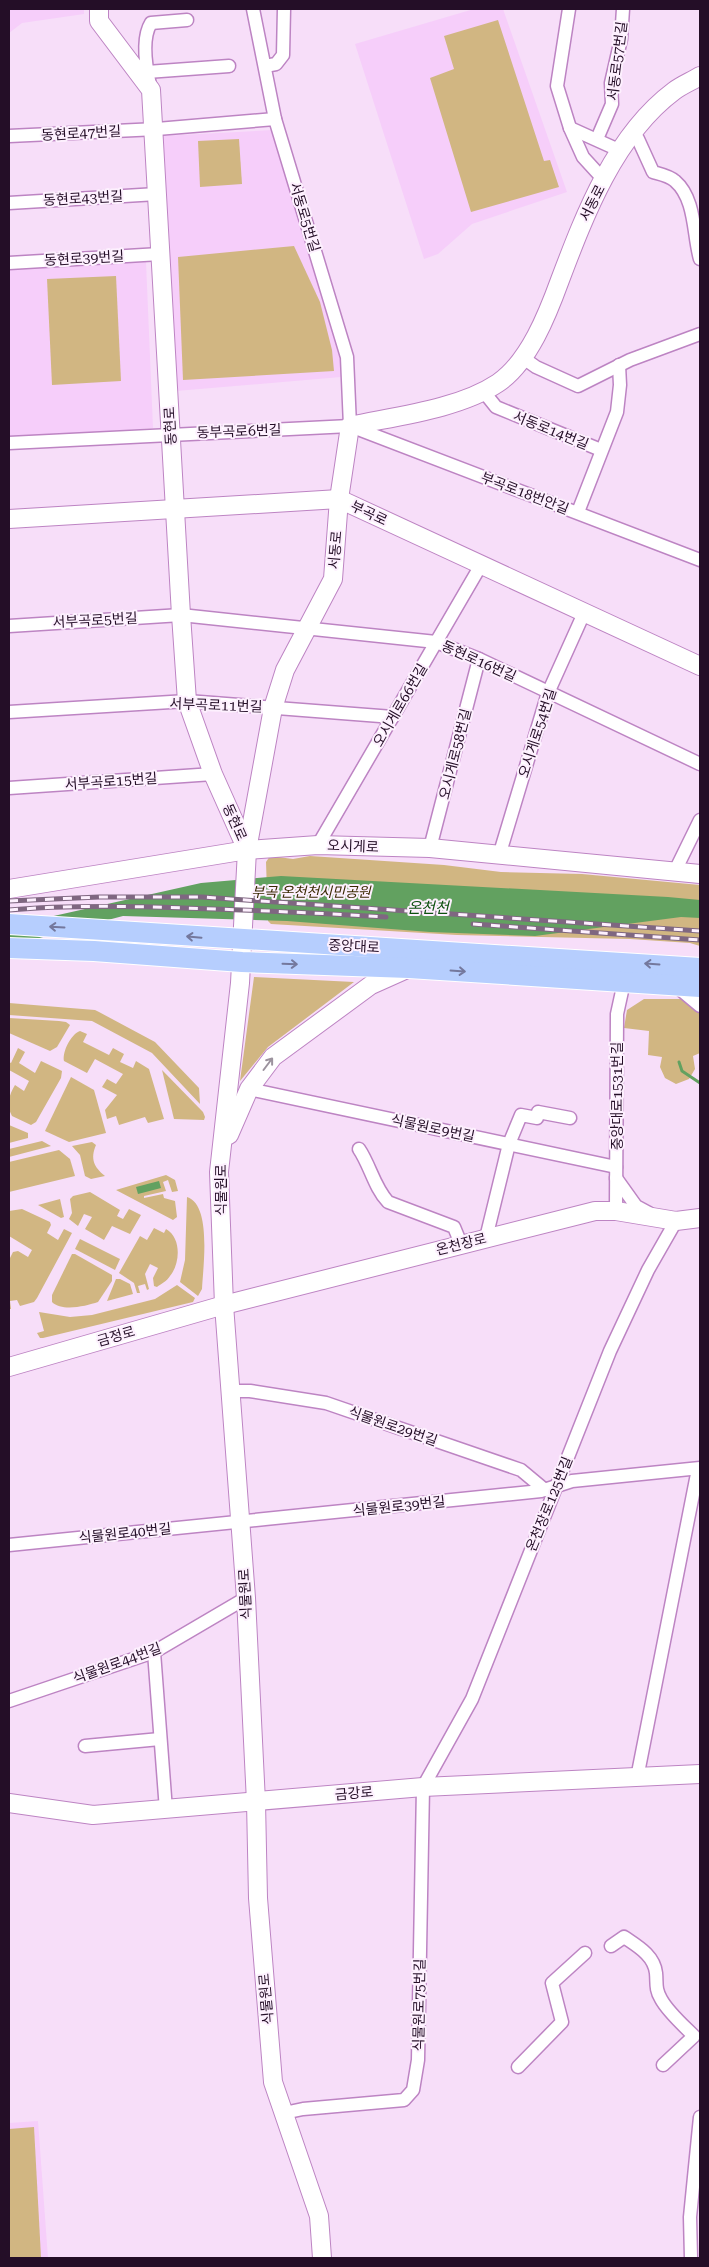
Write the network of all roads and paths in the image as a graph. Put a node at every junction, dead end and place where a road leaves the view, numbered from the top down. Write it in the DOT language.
graph roads {
  1 [pos="253,9"];
  2 [pos="284,9"];
  3 [pos="569,9"];
  4 [pos="623,9"];
  5 [pos="101,13"];
  6 [pos="187,20"];
  7 [pos="229,66"];
  8 [pos="265,66"];
  9 [pos="147,72"];
  10 [pos="700,76"];
  11 [pos="151,90"];
  12 [pos="275,119"];
  13 [pos="570,128"];
  14 [pos="153,129"];
  15 [pos="632,132"];
  16 [pos="9,136"];
  17 [pos="597,139"];
  18 [pos="621,151"];
  19 [pos="604,180"];
  20 [pos="157,194"];
  21 [pos="9,202"];
  22 [pos="160,254"];
  23 [pos="700,259"];
  24 [pos="9,263"];
  25 [pos="700,334"];
  26 [pos="522,357"];
  27 [pos="618,365"];
  28 [pos="484,392"];
  29 [pos="350,426"];
  30 [pos="170,433"];
  31 [pos="9,442"];
  32 [pos="601,450"];
  33 [pos="339,499"];
  34 [pos="175,509"];
  35 [pos="578,512"];
  36 [pos="9,519"];
  37 [pos="700,560"];
  38 [pos="481,565"];
  39 [pos="584,613"];
  40 [pos="181,615"];
  41 [pos="9,626"];
  42 [pos="308,628"];
  43 [pos="436,642"];
  44 [pos="479,659"];
  45 [pos="700,666"];
  46 [pos="548,693"];
  47 [pos="187,701"];
  48 [pos="273,708"];
  49 [pos="9,712"];
  50 [pos="393,717"];
  51 [pos="700,764"];
  52 [pos="213,774"];
  53 [pos="9,788"];
  54 [pos="700,820"];
  55 [pos="318,845"];
  56 [pos="430,848"];
  57 [pos="247,850"];
  58 [pos="499,856"];
  59 [pos="676,871"];
  60 [pos="700,874"];
  61 [pos="9,889"];
  62 [pos="9,924"];
  63 [pos="243,932"];
  64 [pos="9,948"];
  65 [pos="242,962"];
  66 [pos="409,968"];
  67 [pos="700,968"];
  68 [pos="624,982"];
  69 [pos="676,986"];
  70 [pos="700,988"];
  71 [pos="700,1006"];
  72 [pos="249,1089"];
  73 [pos="570,1118"];
  74 [pos="509,1144"];
  75 [pos="358,1149"];
  76 [pos="220,1172"];
  77 [pos="616,1173"];
  78 [pos="616,1211"];
  79 [pos="658,1218"];
  80 [pos="700,1218"];
  81 [pos="676,1221"];
  82 [pos="486,1238"];
  83 [pos="461,1244"];
  84 [pos="224,1305"];
  85 [pos="9,1367"];
  86 [pos="230,1391"];
  87 [pos="699,1469"];
  88 [pos="551,1488"];
  89 [pos="240,1523"];
  90 [pos="9,1545"];
  91 [pos="246,1598"];
  92 [pos="154,1652"];
  93 [pos="9,1701"];
  94 [pos="160,1739"];
  95 [pos="84,1746"];
  96 [pos="700,1774"];
  97 [pos="637,1778"];
  98 [pos="423,1787"];
  99 [pos="256,1802"];
  100 [pos="9,1803"];
  101 [pos="166,1810"];
  102 [pos="611,1946"];
  103 [pos="585,1953"];
  104 [pos="663,2065"];
  105 [pos="518,2066"];
  106 [pos="284,2113"];
  107 [pos="700,2117"];
  108 [pos="322,2258"];
  109 [pos="691,2258"];
  1 -- 8 [label="street, 서동로5번길"];
  2 -- 8 [label="street"];
  3 -- 13 [label="street"];
  4 -- 17 [label="street, 서동로57번길"];
  5 -- 11 [label="main road"];
  6 -- 9 [label="street"];
  7 -- 9 [label="street"];
  8 -- 12 [label="street, 서동로5번길"];
  9 -- 11 [label="street"];
  10 -- 15 [label="main road, 서동로"];
  11 -- 14 [label="main road, 동현로"];
  12 -- 14 [label="street, 동현로47번길"];
  12 -- 29 [label="street, 서동로5번길"];
  13 -- 17 [label="street"];
  13 -- 19 [label="street"];
  14 -- 16 [label="street, 동현로47번길"];
  14 -- 20 [label="main road, 동현로"];
  15 -- 18 [label="main road, 서동로"];
  15 -- 23 [label="street"];
  17 -- 18 [label="street"];
  18 -- 19 [label="main road, 서동로"];
  19 -- 26 [label="main road, 서동로"];
  20 -- 21 [label="street, 동현로43번길"];
  20 -- 22 [label="main road, 동현로"];
  22 -- 24 [label="street, 동현로39번길"];
  22 -- 30 [label="main road, 동현로"];
  25 -- 27 [label="street"];
  26 -- 27 [label="street"];
  26 -- 28 [label="main road, 서동로"];
  27 -- 32 [label="street, 서동로14번길"];
  28 -- 29 [label="main road, 서동로"];
  28 -- 32 [label="street, 서동로14번길"];
  29 -- 30 [label="street, 동부곡로6번길"];
  29 -- 33 [label="main road, 서동로"];
  29 -- 35 [label="street, 부곡로18번안길"];
  30 -- 31 [label="street, 동부곡로6번길"];
  30 -- 34 [label="main road, 동현로"];
  32 -- 35 [label="street"];
  33 -- 34 [label="main road, 부곡로"];
  33 -- 38 [label="main road, 부곡로"];
  33 -- 42 [label="main road, 서동로"];
  34 -- 36 [label="main road, 부곡로"];
  34 -- 40 [label="main road, 동현로"];
  35 -- 37 [label="street, 부곡로18번안길"];
  38 -- 39 [label="main road, 부곡로"];
  38 -- 43 [label="street, 오시게로66번길"];
  39 -- 45 [label="main road, 부곡로"];
  39 -- 46 [label="street, 오시게로54번길"];
  40 -- 41 [label="street, 서부곡로5번길"];
  40 -- 42 [label="street, 동현로16번길"];
  40 -- 47 [label="main road, 동현로"];
  42 -- 43 [label="street, 동현로16번길"];
  42 -- 48 [label="main road, 서동로"];
  43 -- 44 [label="street, 동현로16번길"];
  43 -- 50 [label="street, 오시게로66번길"];
  44 -- 46 [label="street, 동현로16번길"];
  44 -- 56 [label="street, 오시게로58번길"];
  46 -- 51 [label="street, 동현로16번길"];
  46 -- 58 [label="street, 오시게로54번길"];
  47 -- 48 [label="street, 서부곡로11번길"];
  47 -- 49 [label="street, 서부곡로11번길"];
  47 -- 52 [label="main road, 동현로"];
  48 -- 50 [label="street, 서부곡로11번길"];
  48 -- 57 [label="main road, 서동로"];
  50 -- 55 [label="street, 오시게로66번길"];
  52 -- 53 [label="street, 서부곡로15번길"];
  52 -- 57 [label="main road, 동현로"];
  54 -- 59 [label="street"];
  55 -- 56 [label="main road, 오시게로"];
  55 -- 57 [label="main road, 오시게로"];
  56 -- 58 [label="main road, 오시게로"];
  57 -- 61 [label="main road, 오시게로"];
  57 -- 63 [label="main road, 서동로"];
  58 -- 59 [label="main road, 오시게로"];
  59 -- 60 [label="main road, 오시게로"];
  63 -- 62 [label="main road, 중앙대로, one-way"];
  63 -- 65 [label="main road, 식물원로"];
  67 -- 63 [label="main road, 중앙대로, one-way"];
  64 -- 65 [label="main road, 중앙대로"];
  65 -- 66 [label="main road, 중앙대로, one-way"];
  65 -- 76 [label="main road, 식물원로"];
  66 -- 68 [label="main road, 중앙대로, one-way"];
  72 -- 66 [label="main road, one-way"];
  68 -- 69 [label="main road, 중앙대로"];
  68 -- 77 [label="street, 중앙대로1531번길"];
  69 -- 70 [label="main road, 중앙대로"];
  69 -- 71 [label="street"];
  72 -- 74 [label="street, 식물원로9번길"];
  72 -- 76 [label="main road"];
  73 -- 74 [label="street"];
  74 -- 77 [label="street, 식물원로9번길"];
  74 -- 82 [label="street"];
  75 -- 83 [label="street"];
  76 -- 84 [label="main road, 식물원로"];
  77 -- 78 [label="street, 중앙대로1531번길"];
  77 -- 79 [label="street"];
  78 -- 79 [label="main road, 온천장로"];
  78 -- 82 [label="main road, 온천장로"];
  79 -- 81 [label="main road, 온천장로"];
  80 -- 81 [label="main road, 온천장로"];
  81 -- 88 [label="street, 온천장로125번길"];
  82 -- 83 [label="main road, 온천장로"];
  83 -- 84 [label="main road, 온천장로"];
  84 -- 85 [label="main road, 금정로"];
  84 -- 86 [label="main road, 식물원로"];
  86 -- 88 [label="street, 식물원로29번길"];
  86 -- 89 [label="main road, 식물원로"];
  87 -- 88 [label="street, 식물원로39번길"];
  87 -- 97 [label="street"];
  88 -- 89 [label="street, 식물원로39번길"];
  88 -- 98 [label="street, 온천장로125번길"];
  89 -- 90 [label="street, 식물원로40번길"];
  89 -- 91 [label="main road, 식물원로"];
  91 -- 92 [label="street, 식물원로44번길"];
  91 -- 99 [label="main road, 식물원로"];
  92 -- 93 [label="street, 식물원로44번길"];
  92 -- 94 [label="street"];
  94 -- 95 [label="street"];
  94 -- 101 [label="street"];
  96 -- 97 [label="main road, 금강로"];
  97 -- 98 [label="main road, 금강로"];
  98 -- 99 [label="main road, 금강로"];
  98 -- 106 [label="street, 식물원로75번길"];
  99 -- 101 [label="main road, 금강로"];
  99 -- 106 [label="main road, 식물원로"];
  100 -- 101 [label="main road, 금강로"];
  102 -- 104 [label="street"];
  103 -- 105 [label="street"];
  106 -- 108 [label="main road, 식물원로"];
  107 -- 109 [label="street"];
}
